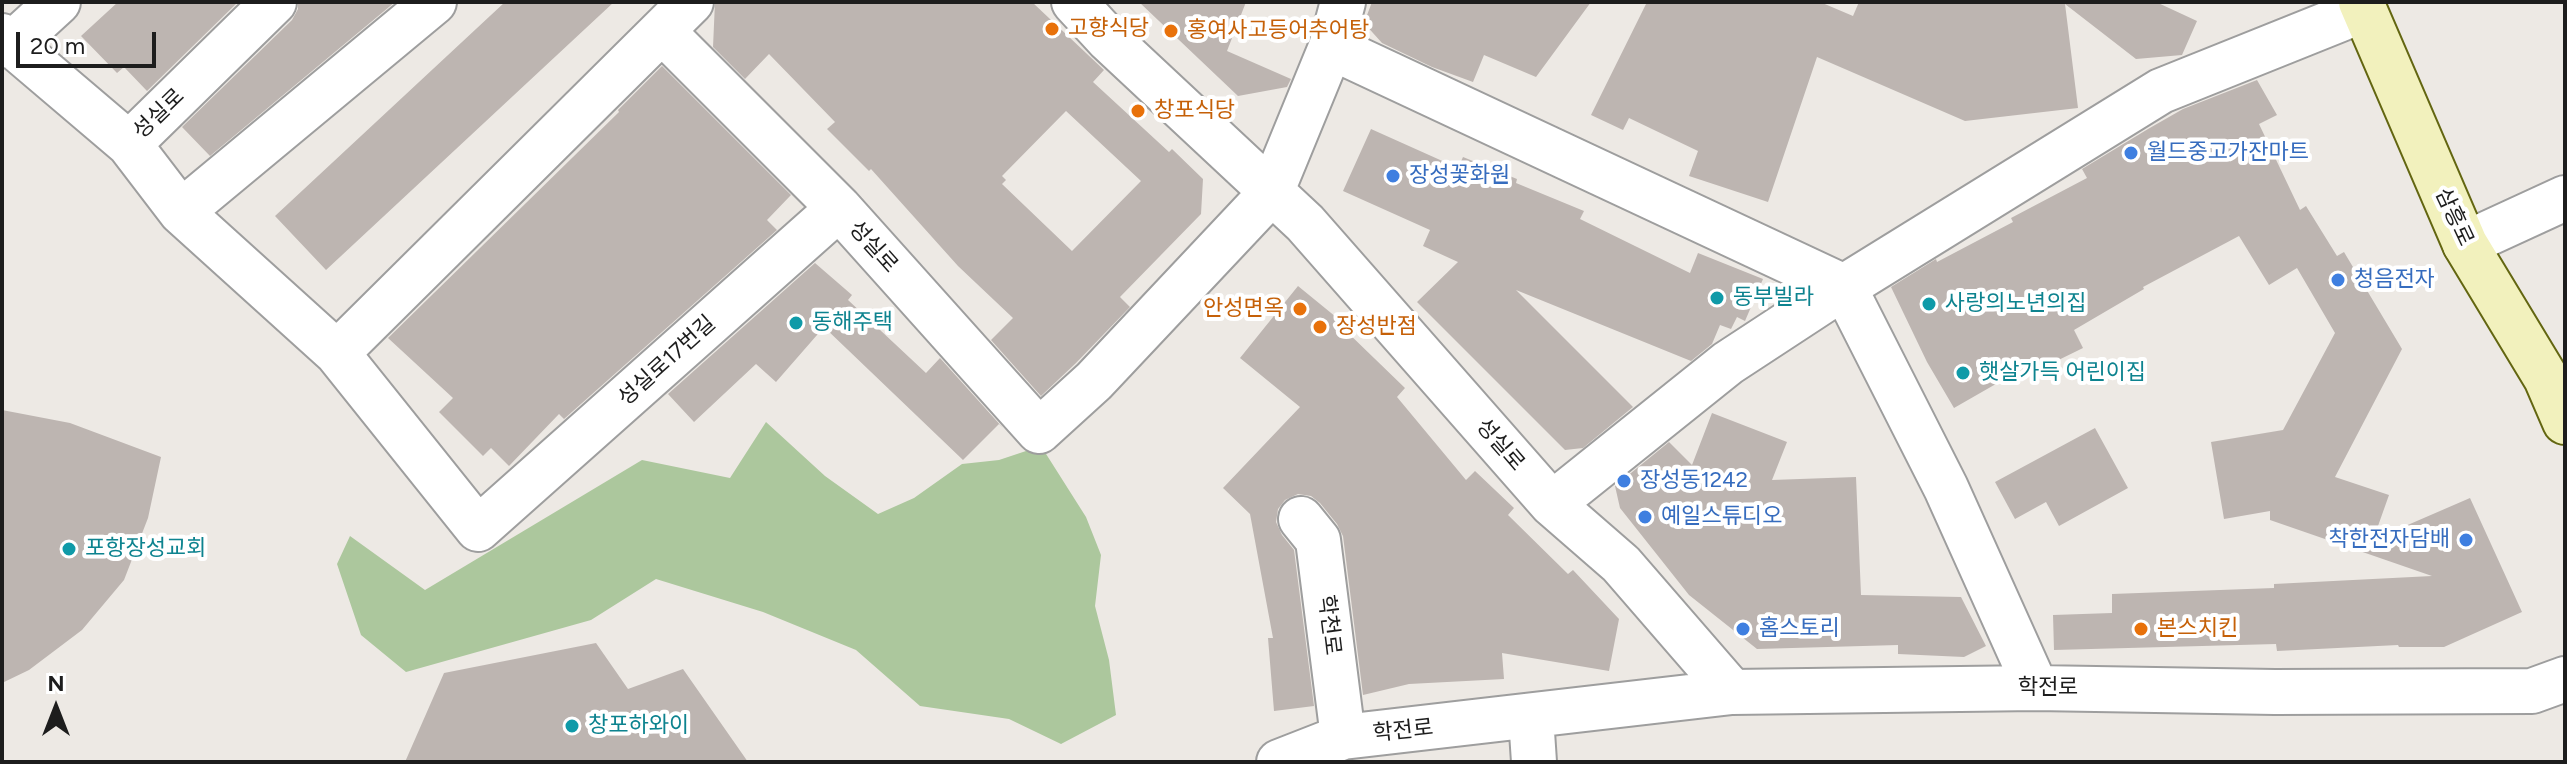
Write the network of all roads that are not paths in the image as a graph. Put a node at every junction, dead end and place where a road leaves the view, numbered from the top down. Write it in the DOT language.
graph roads {
  1 [pos="58,2"];
  2 [pos="274,2"];
  3 [pos="434,2"];
  4 [pos="1074,2"];
  5 [pos="1343,2"];
  6 [pos="2308,2"];
  7 [pos="2362,6"];
  8 [pos="677,17"];
  9 [pos="6,41"];
  10 [pos="1331,47"];
  11 [pos="129,144"];
  12 [pos="1271,193"];
  13 [pos="2565,198"];
  14 [pos="839,208"];
  15 [pos="181,212"];
  16 [pos="2465,244"];
  17 [pos="1844,287"];
  18 [pos="337,353"];
  19 [pos="2565,422"];
  20 [pos="1552,504"];
  21 [pos="1301,519"];
  22 [pos="2565,679"];
  23 [pos="2036,688"];
  24 [pos="1732,692"];
  25 [pos="1531,717"];
  26 [pos="1343,737"];
  27 [pos="1279,762"];
  28 [pos="1534,762"];
  1 -- 9 [label="street"];
  2 -- 11 [label="street, 성실로"];
  3 -- 15 [label="street"];
  4 -- 12 [label="street, 성실로"];
  5 -- 10 [label="street"];
  6 -- 7 [label="street"];
  7 -- 16 [label="street, 삼흥로"];
  7 -- 17 [label="street"];
  8 -- 14 [label="street"];
  8 -- 18 [label="street"];
  9 -- 11 [label="street, 성실로"];
  10 -- 12 [label="street"];
  10 -- 17 [label="street"];
  11 -- 15 [label="street, 성실로17번길"];
  12 -- 14 [label="street, 성실로"];
  12 -- 20 [label="street, 성실로"];
  13 -- 16 [label="street"];
  14 -- 18 [label="street, 성실로17번길"];
  15 -- 18 [label="street, 성실로17번길"];
  16 -- 19 [label="street, 삼흥로"];
  17 -- 20 [label="street"];
  17 -- 23 [label="street"];
  20 -- 24 [label="street, 성실로"];
  21 -- 26 [label="street, 학천로"];
  22 -- 23 [label="street, 학전로"];
  23 -- 24 [label="street, 학전로"];
  24 -- 25 [label="street, 학전로"];
  25 -- 26 [label="street, 학전로"];
  25 -- 28 [label="street"];
  26 -- 27 [label="street, 학전로"];
}
